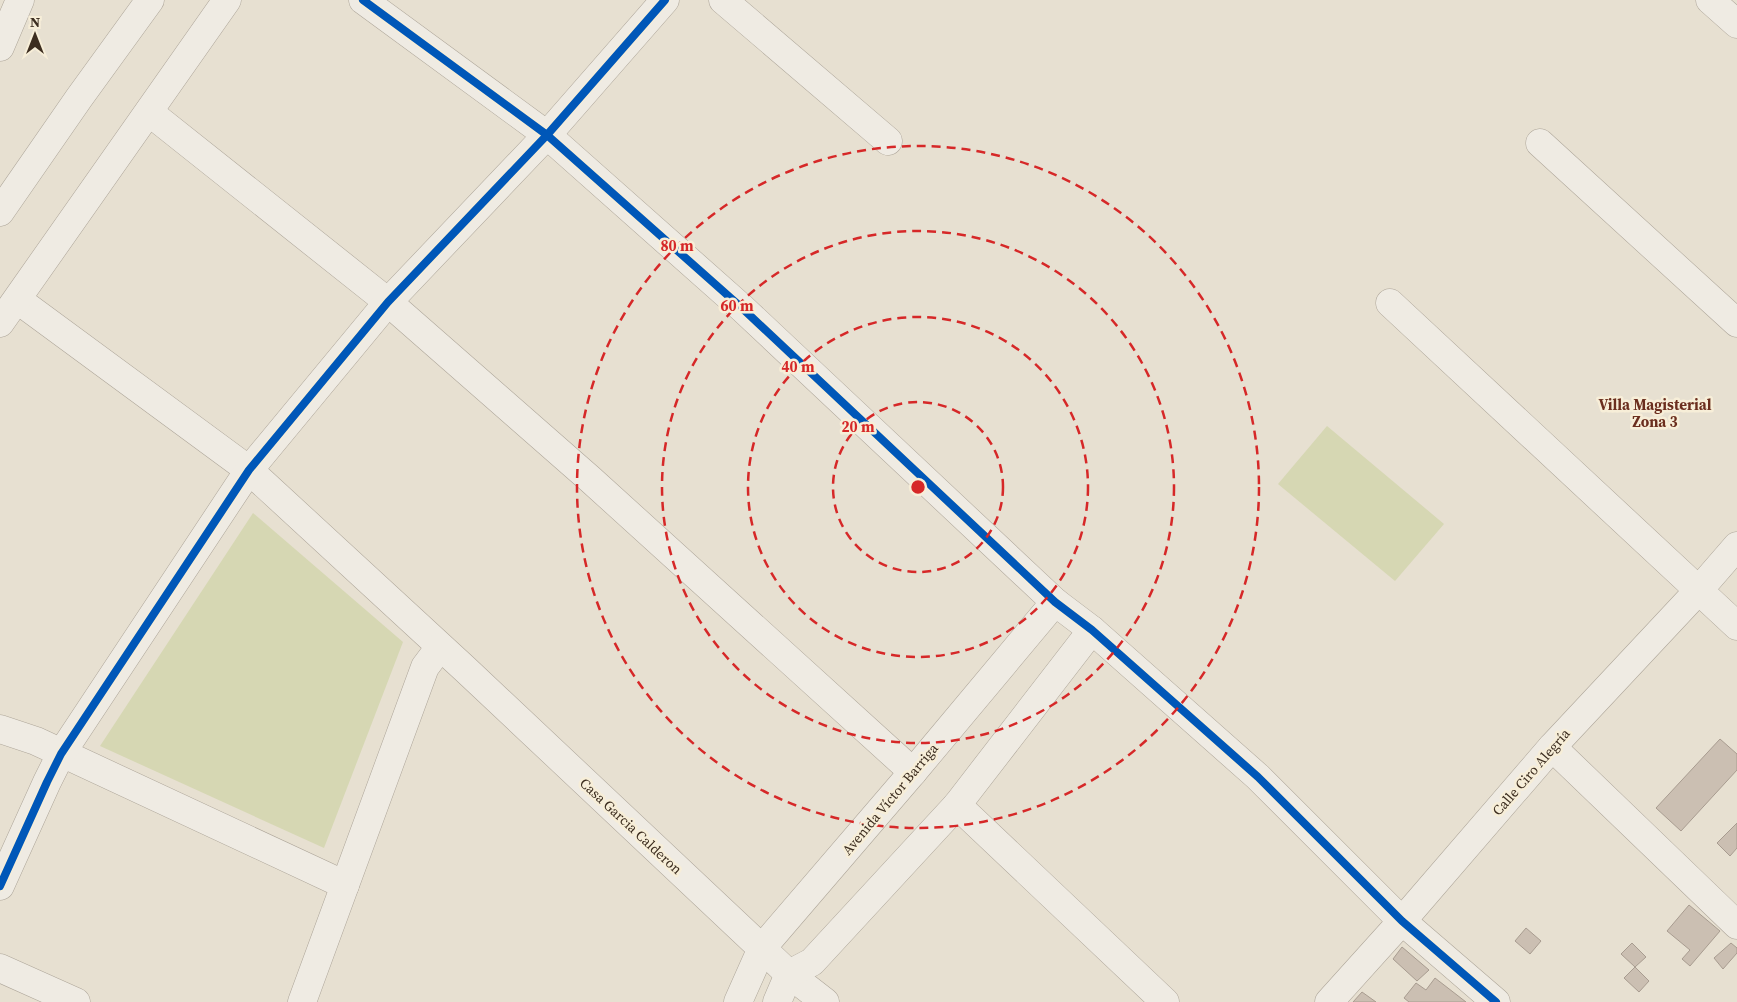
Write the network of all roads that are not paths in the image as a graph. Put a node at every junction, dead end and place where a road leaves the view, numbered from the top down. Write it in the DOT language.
graph roads {
  1 [pos="20,0"];
  2 [pos="150,0"];
  3 [pos="228,0"];
  4 [pos="363,0"];
  5 [pos="665,0"];
  6 [pos="723,0"];
  7 [pos="1710,0"];
  8 [pos="1737,24"];
  9 [pos="0,47"];
  10 [pos="149,112"];
  11 [pos="547,135"];
  12 [pos="888,141"];
  13 [pos="1540,143"];
  14 [pos="0,212"];
  15 [pos="18,300"];
  16 [pos="388,302"];
  17 [pos="1390,302"];
  18 [pos="0,323"];
  19 [pos="1737,323"];
  20 [pos="249,470"];
  21 [pos="1737,546"];
  22 [pos="1698,591"];
  23 [pos="1055,602"];
  24 [pos="1737,626"];
  25 [pos="1092,630"];
  26 [pos="440,647"];
  27 [pos="0,729"];
  28 [pos="1552,747"];
  29 [pos="61,754"];
  30 [pos="913,772"];
  31 [pos="957,805"];
  32 [pos="345,885"];
  33 [pos="0,886"];
  34 [pos="1402,921"];
  35 [pos="1737,925"];
  36 [pos="762,948"];
  37 [pos="0,968"];
  38 [pos="789,974"];
  39 [pos="76,1002"];
  40 [pos="302,1002"];
  41 [pos="738,1002"];
  42 [pos="777,1002"];
  43 [pos="825,1002"];
  44 [pos="1166,1002"];
  45 [pos="1329,1002"];
  46 [pos="1496,1002"];
  1 -- 9 [label="street"];
  2 -- 14 [label="street"];
  3 -- 10 [label="street"];
  4 -- 11 [label="street"];
  5 -- 11 [label="street"];
  6 -- 12 [label="street"];
  7 -- 8 [label="street"];
  10 -- 15 [label="street"];
  10 -- 16 [label="street"];
  11 -- 16 [label="street"];
  11 -- 23 [label="street"];
  13 -- 19 [label="street"];
  15 -- 18 [label="street"];
  15 -- 20 [label="street, Casa Garcia Calderon"];
  16 -- 20 [label="street"];
  16 -- 30 [label="street"];
  17 -- 22 [label="street"];
  20 -- 26 [label="street, Casa Garcia Calderon"];
  20 -- 29 [label="street"];
  21 -- 22 [label="street, Calle Ciro Alegría"];
  22 -- 24 [label="street"];
  22 -- 28 [label="street, Calle Ciro Alegría"];
  23 -- 25 [label="street"];
  23 -- 30 [label="street, Avenida Víctor Barriga"];
  25 -- 31 [label="street"];
  25 -- 34 [label="street"];
  26 -- 32 [label="street"];
  26 -- 36 [label="street, Casa Garcia Calderon"];
  27 -- 29 [label="street"];
  28 -- 34 [label="street, Calle Ciro Alegría"];
  28 -- 35 [label="street"];
  29 -- 32 [label="street"];
  29 -- 33 [label="street"];
  30 -- 36 [label="street, Avenida Víctor Barriga"];
  31 -- 38 [label="street"];
  31 -- 44 [label="street"];
  32 -- 40 [label="street"];
  34 -- 45 [label="street, Calle Ciro Alegría"];
  34 -- 46 [label="street"];
  36 -- 38 [label="street, Casa Garcia Calderon"];
  36 -- 41 [label="street, Avenida Víctor Barriga"];
  37 -- 39 [label="street"];
  38 -- 42 [label="street"];
  38 -- 43 [label="street, Casa Garcia Calderon"];
}
